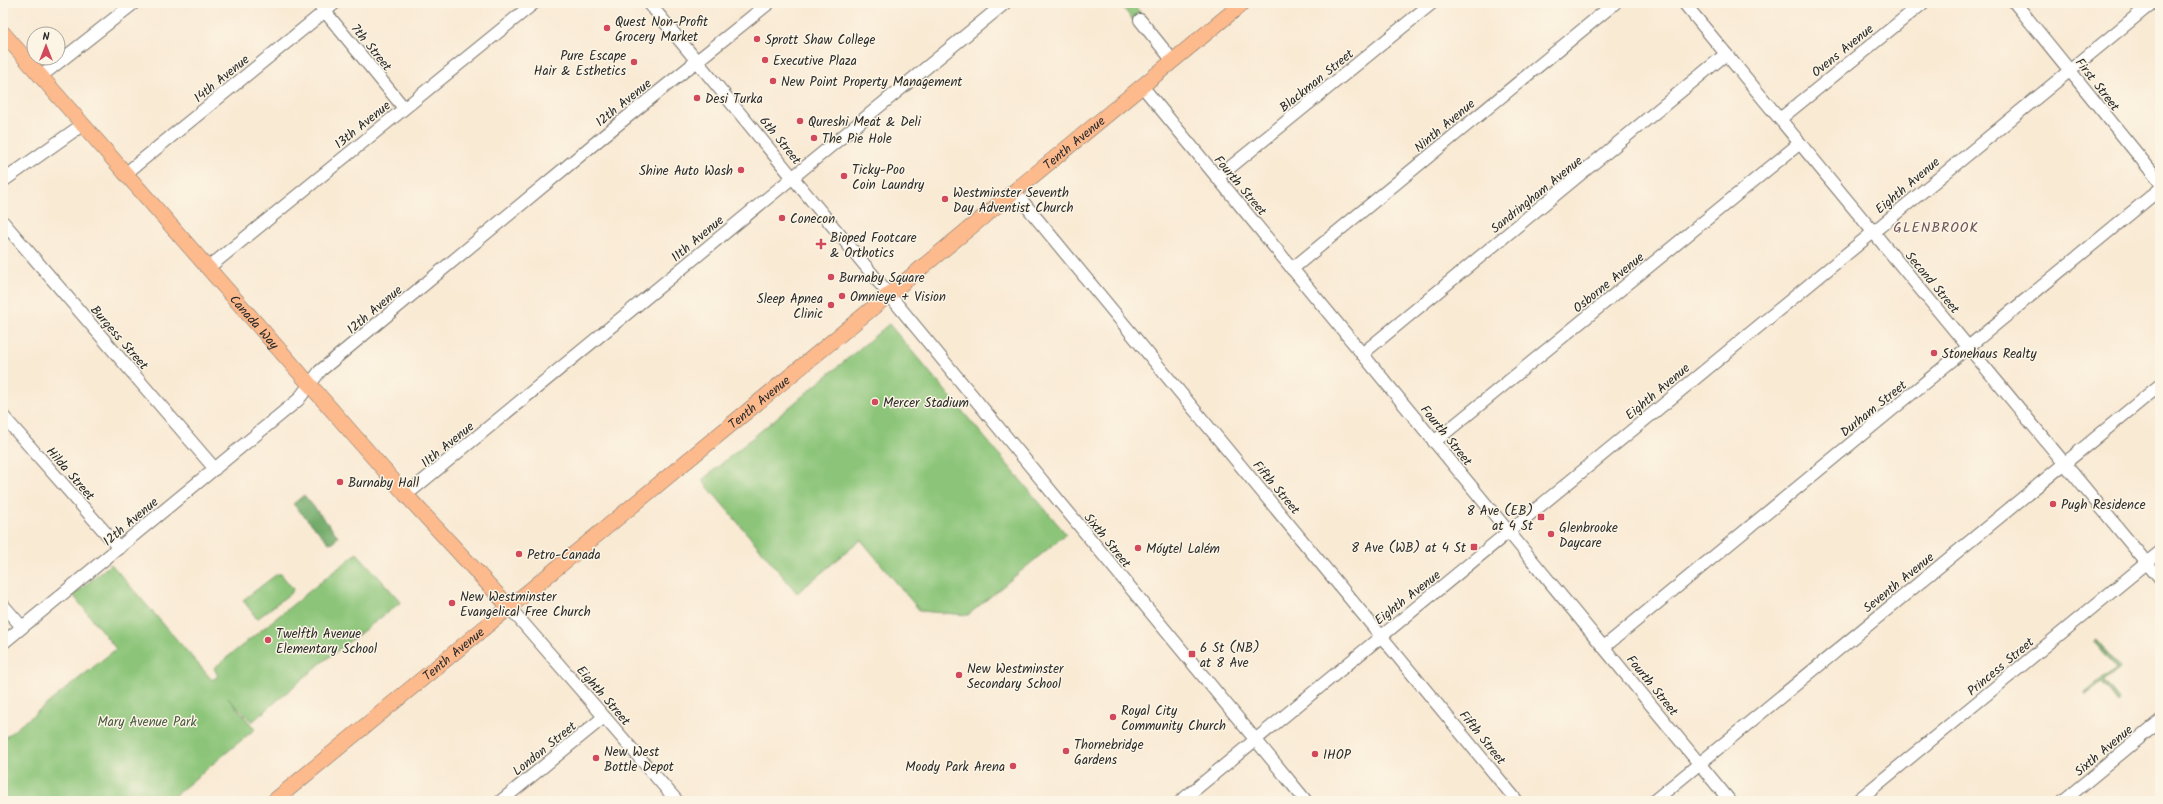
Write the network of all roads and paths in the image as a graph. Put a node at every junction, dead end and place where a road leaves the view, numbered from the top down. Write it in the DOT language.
graph roads {
  1 [pos="134,3"];
  2 [pos="335,3"];
  3 [pos="534,3"];
  4 [pos="649,3"];
  5 [pos="769,3"];
  6 [pos="1005,3"];
  7 [pos="1243,3"];
  8 [pos="1432,3"];
  9 [pos="1615,3"];
  10 [pos="1923,3"];
  11 [pos="2015,3"];
  12 [pos="2152,3"];
  13 [pos="1690,5"];
  14 [pos="322,7"];
  15 [pos="1140,20"];
  16 [pos="3,33"];
  17 [pos="1726,54"];
  18 [pos="697,61"];
  19 [pos="1173,61"];
  20 [pos="2070,69"];
  21 [pos="40,77"];
  22 [pos="1142,86"];
  23 [pos="404,108"];
  24 [pos="1780,119"];
  25 [pos="82,125"];
  26 [pos="1800,144"];
  27 [pos="125,174"];
  28 [pos="793,177"];
  29 [pos="1217,178"];
  30 [pos="3,181"];
  31 [pos="2160,182"];
  32 [pos="2160,189"];
  33 [pos="1014,192"];
  34 [pos="3,222"];
  35 [pos="1873,232"];
  36 [pos="208,268"];
  37 [pos="1292,269"];
  38 [pos="889,296"];
  39 [pos="1968,347"];
  40 [pos="1362,354"];
  41 [pos="310,385"];
  42 [pos="2160,385"];
  43 [pos="3,416"];
  44 [pos="1434,442"];
  45 [pos="2065,463"];
  46 [pos="215,469"];
  47 [pos="406,495"];
  48 [pos="1509,532"];
  49 [pos="119,548"];
  50 [pos="2160,552"];
  51 [pos="2146,563"];
  52 [pos="2160,579"];
  53 [pos="3,605"];
  54 [pos="510,608"];
  55 [pos="22,627"];
  56 [pos="1381,635"];
  57 [pos="3,643"];
  58 [pos="1604,647"];
  59 [pos="604,717"];
  60 [pos="2160,721"];
  61 [pos="1255,739"];
  62 [pos="1699,764"];
  63 [pos="274,801"];
  64 [pos="501,801"];
  65 [pos="677,801"];
  66 [pos="1181,801"];
  67 [pos="1306,801"];
  68 [pos="1517,801"];
  69 [pos="1654,801"];
  70 [pos="1730,801"];
  71 [pos="1857,801"];
  72 [pos="2063,801"];
  1 -- 21 [label="street"];
  2 -- 14 [label="street, 14th Avenue"];
  3 -- 23 [label="street, 13th Avenue"];
  4 -- 18 [label="street, 6th Street"];
  5 -- 18 [label="street, 12th Avenue"];
  6 -- 28 [label="street, 11th Avenue"];
  7 -- 19 [label="main road, Tenth Avenue"];
  8 -- 29 [label="street, Blackman Street"];
  9 -- 37 [label="street, Ninth Avenue"];
  10 -- 24 [label="street, Ovens Avenue"];
  11 -- 20 [label="street, First Street"];
  12 -- 20 [label="street, Eighth Avenue"];
  13 -- 17 [label="street, Second Street"];
  14 -- 23 [label="street, 7th Street"];
  14 -- 27 [label="street, 14th Avenue"];
  15 -- 19 [label="street"];
  16 -- 21 [label="main road, Canada Way"];
  17 -- 24 [label="street, Second Street"];
  17 -- 40 [label="street, Sandringham Avenue"];
  18 -- 28 [label="street, 6th Street"];
  18 -- 41 [label="street, 12th Avenue"];
  19 -- 22 [label="main road, Tenth Avenue"];
  20 -- 31 [label="street, First Street"];
  20 -- 35 [label="street, Eighth Avenue"];
  21 -- 25 [label="main road, Canada Way"];
  22 -- 29 [label="street, Fourth Street"];
  22 -- 33 [label="main road, Tenth Avenue"];
  23 -- 36 [label="street, 13th Avenue"];
  24 -- 26 [label="street, Second Street"];
  25 -- 27 [label="main road, Canada Way"];
  25 -- 30 [label="street"];
  26 -- 35 [label="street, Second Street"];
  26 -- 44 [label="street, Osborne Avenue"];
  27 -- 36 [label="main road, Canada Way"];
  28 -- 38 [label="street, 6th Street"];
  28 -- 47 [label="street, 11th Avenue"];
  29 -- 37 [label="street, Fourth Street"];
  32 -- 39 [label="street, Durham Street"];
  33 -- 38 [label="main road, Tenth Avenue"];
  33 -- 56 [label="street, Fifth Street"];
  34 -- 46 [label="street, Burgess Street"];
  35 -- 39 [label="street, Second Street"];
  35 -- 48 [label="street, Eighth Avenue"];
  36 -- 41 [label="main road, Canada Way"];
  37 -- 40 [label="street, Fourth Street"];
  38 -- 54 [label="main road, Tenth Avenue"];
  38 -- 61 [label="street, Sixth Street"];
  39 -- 45 [label="street, Second Street"];
  39 -- 58 [label="street, Durham Street"];
  40 -- 44 [label="street, Fourth Street"];
  41 -- 46 [label="street, 12th Avenue"];
  41 -- 47 [label="main road, Canada Way"];
  42 -- 45 [label="street, Seventh Avenue"];
  43 -- 49 [label="street, Hilda Street"];
  44 -- 48 [label="street, Fourth Street"];
  45 -- 51 [label="street, Second Street"];
  45 -- 62 [label="street, Seventh Avenue"];
  46 -- 49 [label="street, 12th Avenue"];
  47 -- 54 [label="main road, Canada Way"];
  48 -- 56 [label="street, Eighth Avenue"];
  48 -- 58 [label="street, Fourth Street"];
  49 -- 55 [label="street, 12th Avenue"];
  50 -- 51 [label="street, Princess Street"];
  51 -- 52 [label="street, Second Street"];
  51 -- 71 [label="street, Princess Street"];
  53 -- 55 [label="street"];
  54 -- 59 [label="street, Eighth Street"];
  54 -- 63 [label="main road, Tenth Avenue"];
  55 -- 57 [label="street, 12th Avenue"];
  56 -- 61 [label="street, Eighth Avenue"];
  56 -- 68 [label="street, Fifth Street"];
  58 -- 62 [label="street, Fourth Street"];
  59 -- 64 [label="street, London Street"];
  59 -- 65 [label="street, Eighth Street"];
  60 -- 72 [label="street, Sixth Avenue"];
  61 -- 66 [label="street, Eighth Avenue"];
  61 -- 67 [label="street, Sixth Street"];
  62 -- 69 [label="street, Seventh Avenue"];
  62 -- 70 [label="street, Fourth Street"];
}
